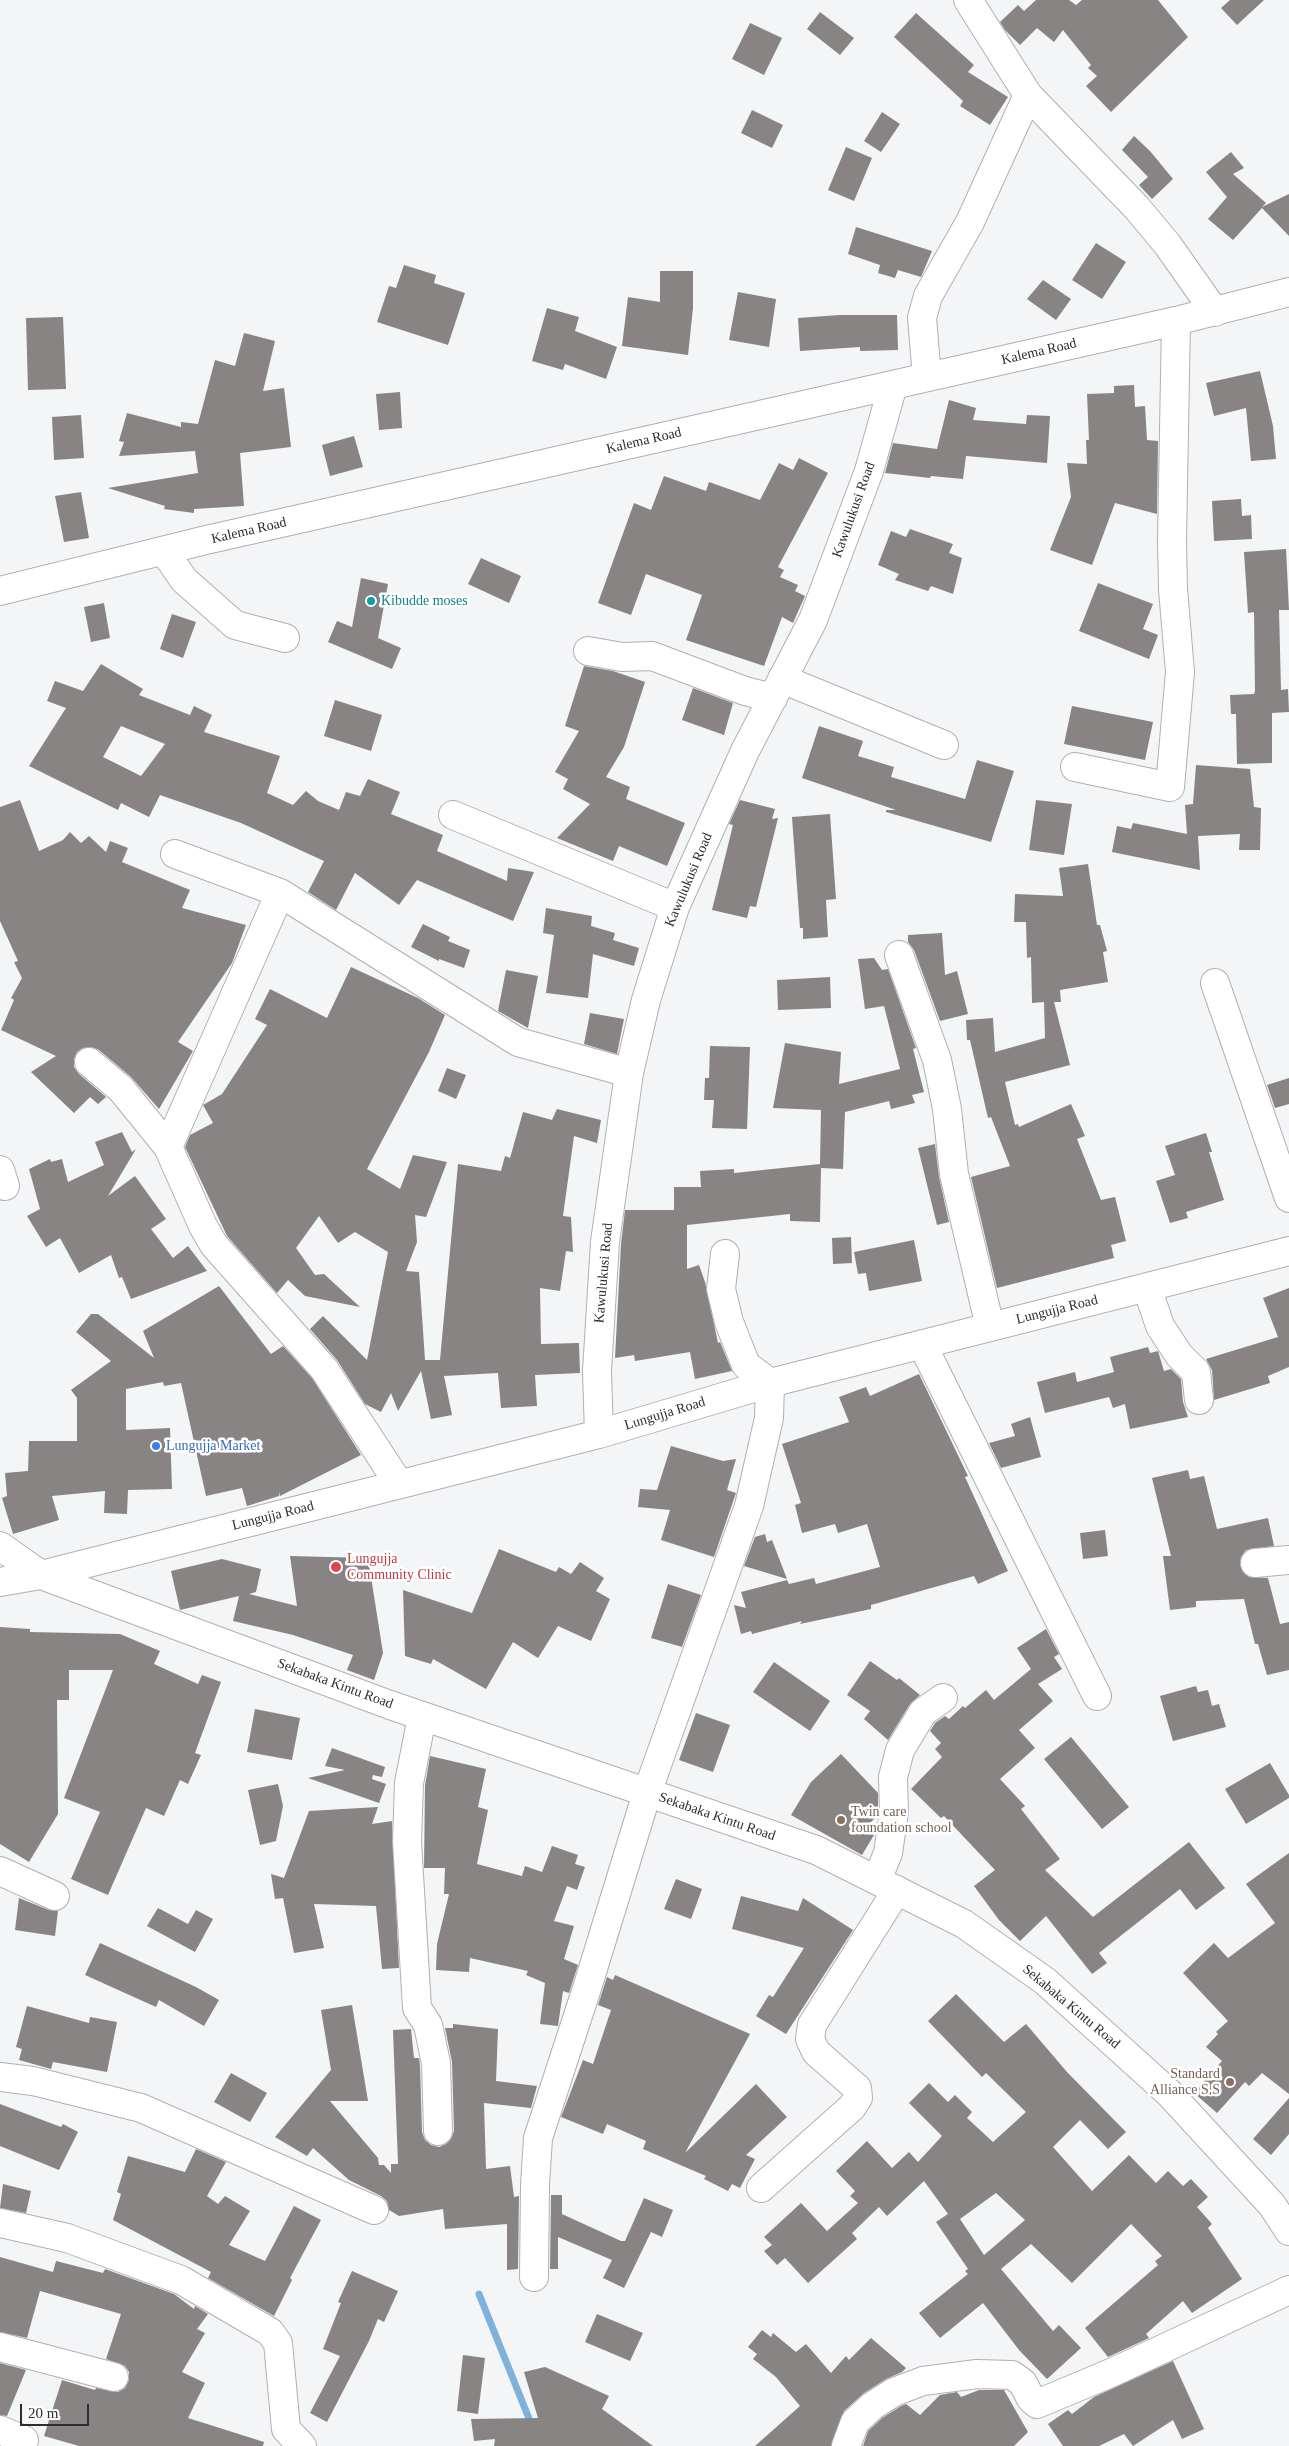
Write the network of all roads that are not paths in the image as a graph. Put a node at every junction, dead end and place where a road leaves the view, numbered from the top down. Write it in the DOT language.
graph roads {
  1 [pos="968,0"];
  2 [pos="1028,95"];
  3 [pos="1289,292"];
  4 [pos="1215,312"];
  5 [pos="1176,320"];
  6 [pos="926,377"];
  7 [pos="893,385"];
  8 [pos="164,551"];
  9 [pos="0,591"];
  10 [pos="285,638"];
  11 [pos="588,651"];
  12 [pos="778,688"];
  13 [pos="944,745"];
  14 [pos="1075,767"];
  15 [pos="453,814"];
  16 [pos="175,854"];
  17 [pos="280,893"];
  18 [pos="675,907"];
  19 [pos="899,955"];
  20 [pos="1216,983"];
  21 [pos="89,1062"];
  22 [pos="628,1073"];
  23 [pos="168,1147"];
  24 [pos="1289,1198"];
  25 [pos="1289,1250"];
  26 [pos="725,1254"];
  27 [pos="1148,1287"];
  28 [pos="990,1327"];
  29 [pos="922,1344"];
  30 [pos="770,1383"];
  31 [pos="1199,1400"];
  32 [pos="599,1434"];
  33 [pos="398,1484"];
  34 [pos="0,1546"];
  35 [pos="1289,1560"];
  36 [pos="1255,1563"];
  37 [pos="41,1575"];
  38 [pos="0,1582"];
  39 [pos="1096,1696"];
  40 [pos="943,1698"];
  41 [pos="422,1717"];
  42 [pos="647,1793"];
  43 [pos="0,1871"];
  44 [pos="887,1885"];
  45 [pos="55,1896"];
  46 [pos="0,2077"];
  47 [pos="438,2131"];
  48 [pos="761,2188"];
  49 [pos="374,2210"];
  50 [pos="0,2223"];
  51 [pos="1289,2231"];
  52 [pos="534,2277"];
  53 [pos="1289,2290"];
  54 [pos="0,2347"];
  55 [pos="114,2378"];
  56 [pos="302,2446"];
  57 [pos="846,2446"];
  1 -- 2 [label="street"];
  2 -- 4 [label="street"];
  2 -- 6 [label="street"];
  3 -- 4 [label="street, Kalema Road"];
  4 -- 5 [label="street, Kalema Road"];
  5 -- 6 [label="street, Kalema Road"];
  5 -- 14 [label="street"];
  6 -- 7 [label="street, Kalema Road"];
  7 -- 8 [label="street, Kalema Road"];
  7 -- 12 [label="street, Kawulukusi Road"];
  8 -- 9 [label="street, Kalema Road"];
  8 -- 10 [label="street"];
  11 -- 12 [label="street"];
  12 -- 13 [label="street"];
  12 -- 18 [label="street, Kawulukusi Road"];
  15 -- 18 [label="street"];
  16 -- 17 [label="street"];
  17 -- 22 [label="street"];
  17 -- 23 [label="street"];
  18 -- 22 [label="street, Kawulukusi Road"];
  19 -- 28 [label="street"];
  20 -- 24 [label="street"];
  21 -- 23 [label="street"];
  22 -- 32 [label="street, Kawulukusi Road"];
  23 -- 33 [label="street"];
  25 -- 27 [label="street, Lungujja Road"];
  26 -- 30 [label="street"];
  27 -- 28 [label="street, Lungujja Road"];
  27 -- 31 [label="street"];
  28 -- 29 [label="street, Lungujja Road"];
  29 -- 30 [label="street, Lungujja Road"];
  29 -- 39 [label="street"];
  30 -- 32 [label="street, Lungujja Road"];
  30 -- 42 [label="street"];
  32 -- 33 [label="street, Lungujja Road"];
  33 -- 37 [label="street, Lungujja Road"];
  34 -- 37 [label="street, Sekabaka Kintu Road"];
  35 -- 36 [label="street"];
  37 -- 38 [label="street, Lungujja Road"];
  37 -- 41 [label="street, Sekabaka Kintu Road"];
  40 -- 44 [label="street"];
  41 -- 42 [label="street, Sekabaka Kintu Road"];
  41 -- 47 [label="street"];
  42 -- 44 [label="street, Sekabaka Kintu Road"];
  42 -- 52 [label="street"];
  43 -- 45 [label="street"];
  44 -- 48 [label="street"];
  44 -- 51 [label="street, Sekabaka Kintu Road"];
  46 -- 49 [label="street"];
  50 -- 56 [label="street"];
  53 -- 57 [label="street"];
  54 -- 55 [label="street"];
}
